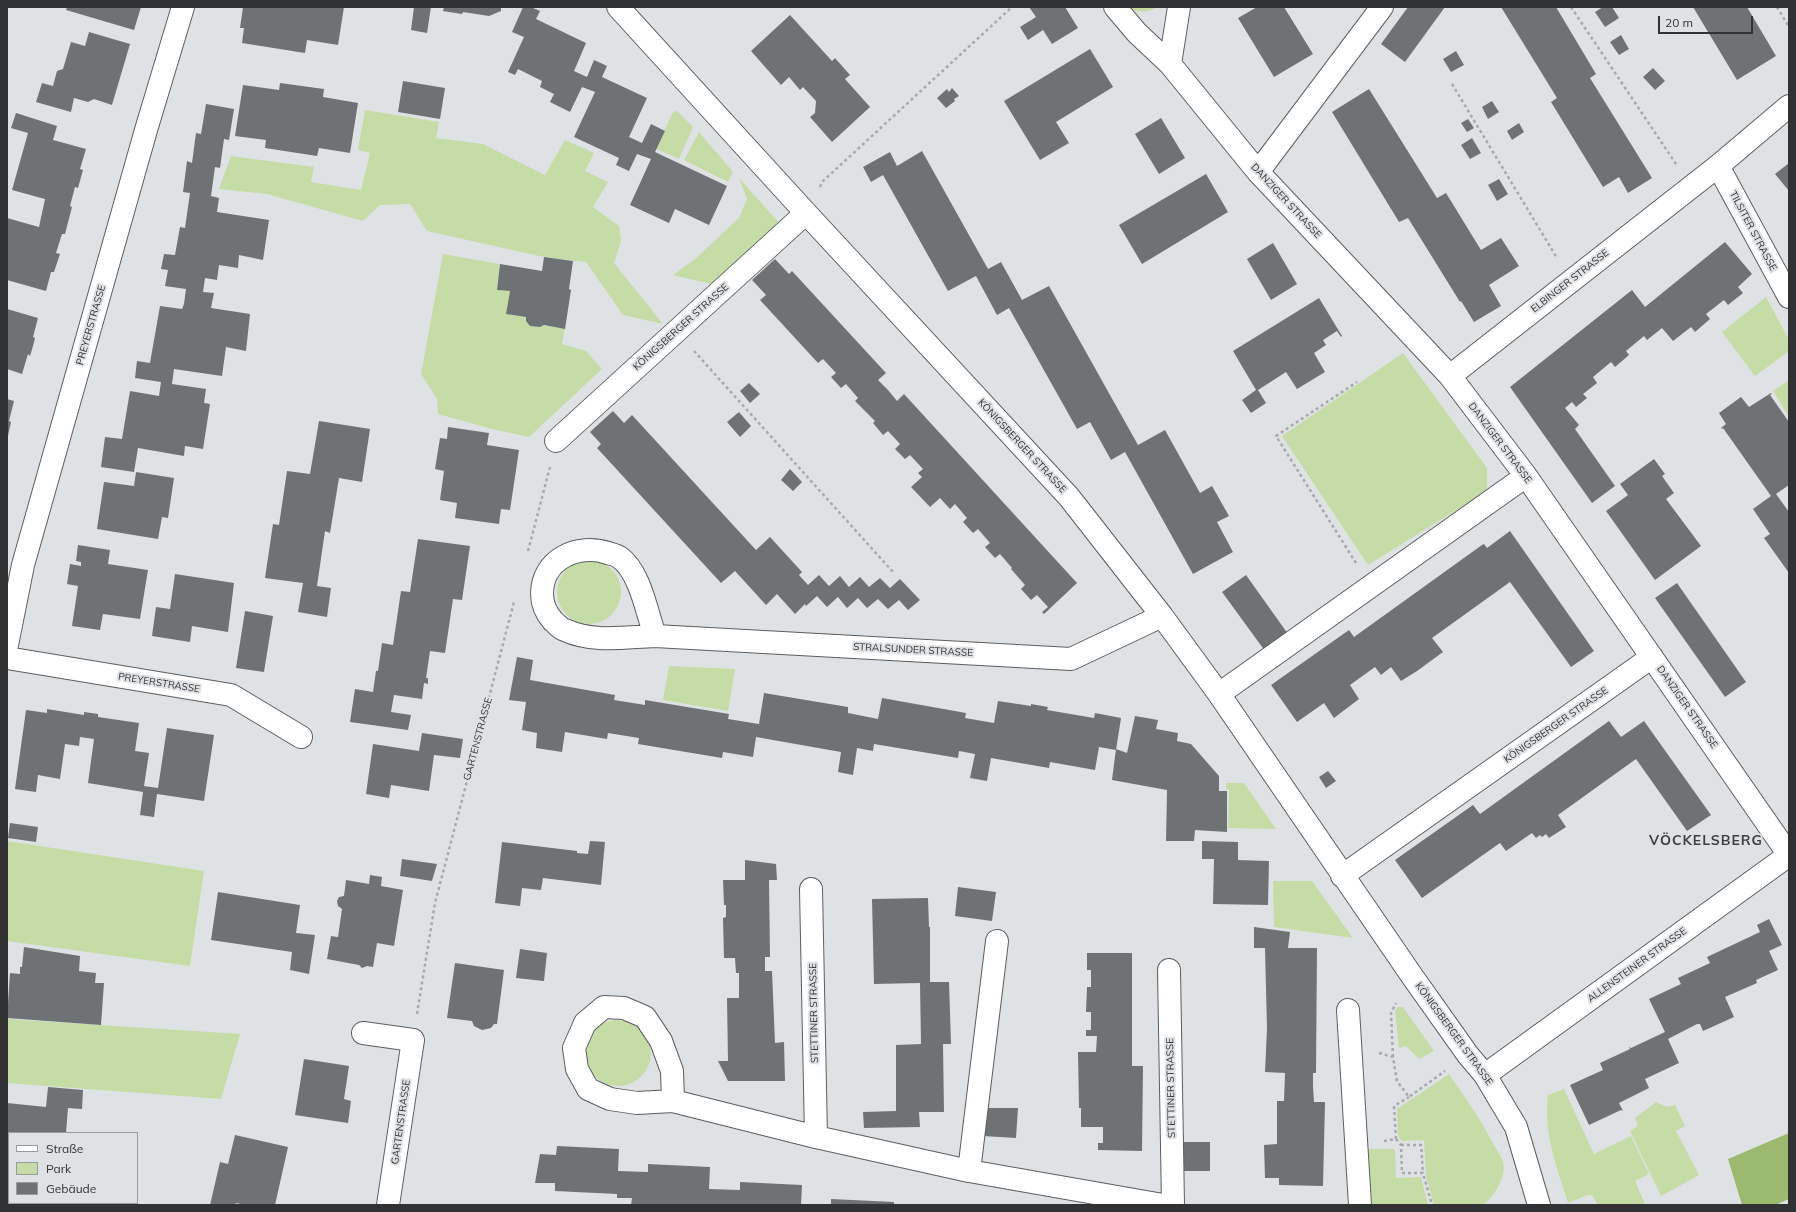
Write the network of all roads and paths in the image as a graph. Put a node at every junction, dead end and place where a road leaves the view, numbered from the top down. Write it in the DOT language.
graph roads {
  1 [pos="183,7"];
  2 [pos="618,7"];
  3 [pos="1012,7"];
  4 [pos="1115,7"];
  5 [pos="1179,7"];
  6 [pos="1382,7"];
  7 [pos="1570,7"];
  8 [pos="1777,7"];
  9 [pos="1789,27"];
  10 [pos="1170,64"];
  11 [pos="1452,84"];
  12 [pos="1789,106"];
  13 [pos="1718,166"];
  14 [pos="1258,172"];
  15 [pos="1691,186"];
  16 [pos="806,213"];
  17 [pos="1560,263"];
  18 [pos="1789,297"];
  19 [pos="676,332"];
  20 [pos="1450,376"];
  21 [pos="1357,382"];
  22 [pos="556,441"];
  23 [pos="1526,476"];
  24 [pos="526,558"];
  25 [pos="893,572"];
  26 [pos="1371,587"];
  27 [pos="516,596"];
  28 [pos="1162,616"];
  29 [pos="655,636"];
  30 [pos="7,645"];
  31 [pos="1652,657"];
  32 [pos="7,658"];
  33 [pos="1219,694"];
  34 [pos="301,737"];
  35 [pos="1789,855"];
  36 [pos="1342,876"];
  37 [pos="811,889"];
  38 [pos="997,941"];
  39 [pos="1169,970"];
  40 [pos="1412,976"];
  41 [pos="1348,1010"];
  42 [pos="363,1033"];
  43 [pos="412,1040"];
  44 [pos="1350,1044"];
  45 [pos="1468,1055"];
  46 [pos="1393,1057"];
  47 [pos="1485,1075"];
  48 [pos="1409,1097"];
  49 [pos="673,1101"];
  50 [pos="816,1137"];
  51 [pos="1396,1140"];
  52 [pos="1355,1145"];
  53 [pos="1401,1145"];
  54 [pos="969,1171"];
  55 [pos="1423,1173"];
  56 [pos="388,1205"];
  57 [pos="1163,1205"];
  58 [pos="1173,1205"];
  59 [pos="1360,1205"];
  60 [pos="1432,1205"];
  61 [pos="1539,1205"];
  1 -- 30 [label="street, PREYERSTRASSE"];
  2 -- 16 [label="street, KÖNIGSBERGER STRASSE"];
  3 -- 16 [label="path"];
  4 -- 10 [label="street, DANZIGER STRASSE"];
  5 -- 10 [label="street"];
  6 -- 14 [label="street"];
  7 -- 15 [label="path"];
  8 -- 9 [label="path"];
  10 -- 14 [label="street, DANZIGER STRASSE"];
  11 -- 17 [label="path"];
  12 -- 13 [label="street, ELBINGER STRASSE"];
  13 -- 15 [label="street, ELBINGER STRASSE"];
  13 -- 18 [label="street, TILSITER STRASSE"];
  14 -- 20 [label="street, DANZIGER STRASSE"];
  15 -- 20 [label="street, ELBINGER STRASSE"];
  16 -- 19 [label="street, KÖNIGSBERGER STRASSE"];
  16 -- 28 [label="street, KÖNIGSBERGER STRASSE"];
  19 -- 22 [label="street, KÖNIGSBERGER STRASSE"];
  19 -- 25 [label="path"];
  20 -- 23 [label="street, DANZIGER STRASSE"];
  21 -- 26 [label="path"];
  22 -- 24 [label="path"];
  23 -- 26 [label="street"];
  23 -- 31 [label="street, DANZIGER STRASSE"];
  26 -- 33 [label="street"];
  27 -- 43 [label="path, GARTENSTRASSE"];
  28 -- 29 [label="street, STRALSUNDER STRASSE"];
  28 -- 33 [label="street, KÖNIGSBERGER STRASSE"];
  29 -- 29 [label="street, STRALSUNDER STRASSE"];
  31 -- 35 [label="street, DANZIGER STRASSE"];
  31 -- 36 [label="street, KÖNIGSBERGER STRASSE"];
  32 -- 34 [label="street, PREYERSTRASSE"];
  33 -- 36 [label="street, KÖNIGSBERGER STRASSE"];
  35 -- 47 [label="street, ALLENSTEINER STRASSE"];
  36 -- 40 [label="street, KÖNIGSBERGER STRASSE"];
  37 -- 50 [label="street, STETTINER STRASSE"];
  38 -- 54 [label="street"];
  39 -- 58 [label="street, STETTINER STRASSE"];
  40 -- 45 [label="street, KÖNIGSBERGER STRASSE"];
  40 -- 46 [label="path"];
  41 -- 44 [label="street"];
  42 -- 43 [label="street"];
  43 -- 56 [label="street, GARTENSTRASSE"];
  44 -- 46 [label="path"];
  44 -- 52 [label="street"];
  45 -- 47 [label="street, KÖNIGSBERGER STRASSE"];
  45 -- 48 [label="path"];
  46 -- 48 [label="path"];
  47 -- 61 [label="street, KÖNIGSBERGER STRASSE"];
  48 -- 51 [label="path"];
  49 -- 49 [label="street"];
  49 -- 50 [label="street"];
  50 -- 54 [label="street"];
  51 -- 52 [label="path"];
  51 -- 53 [label="path"];
  52 -- 59 [label="street"];
  53 -- 55 [label="path"];
  53 -- 55 [label="path"];
  54 -- 57 [label="street"];
  55 -- 60 [label="path"];
}
